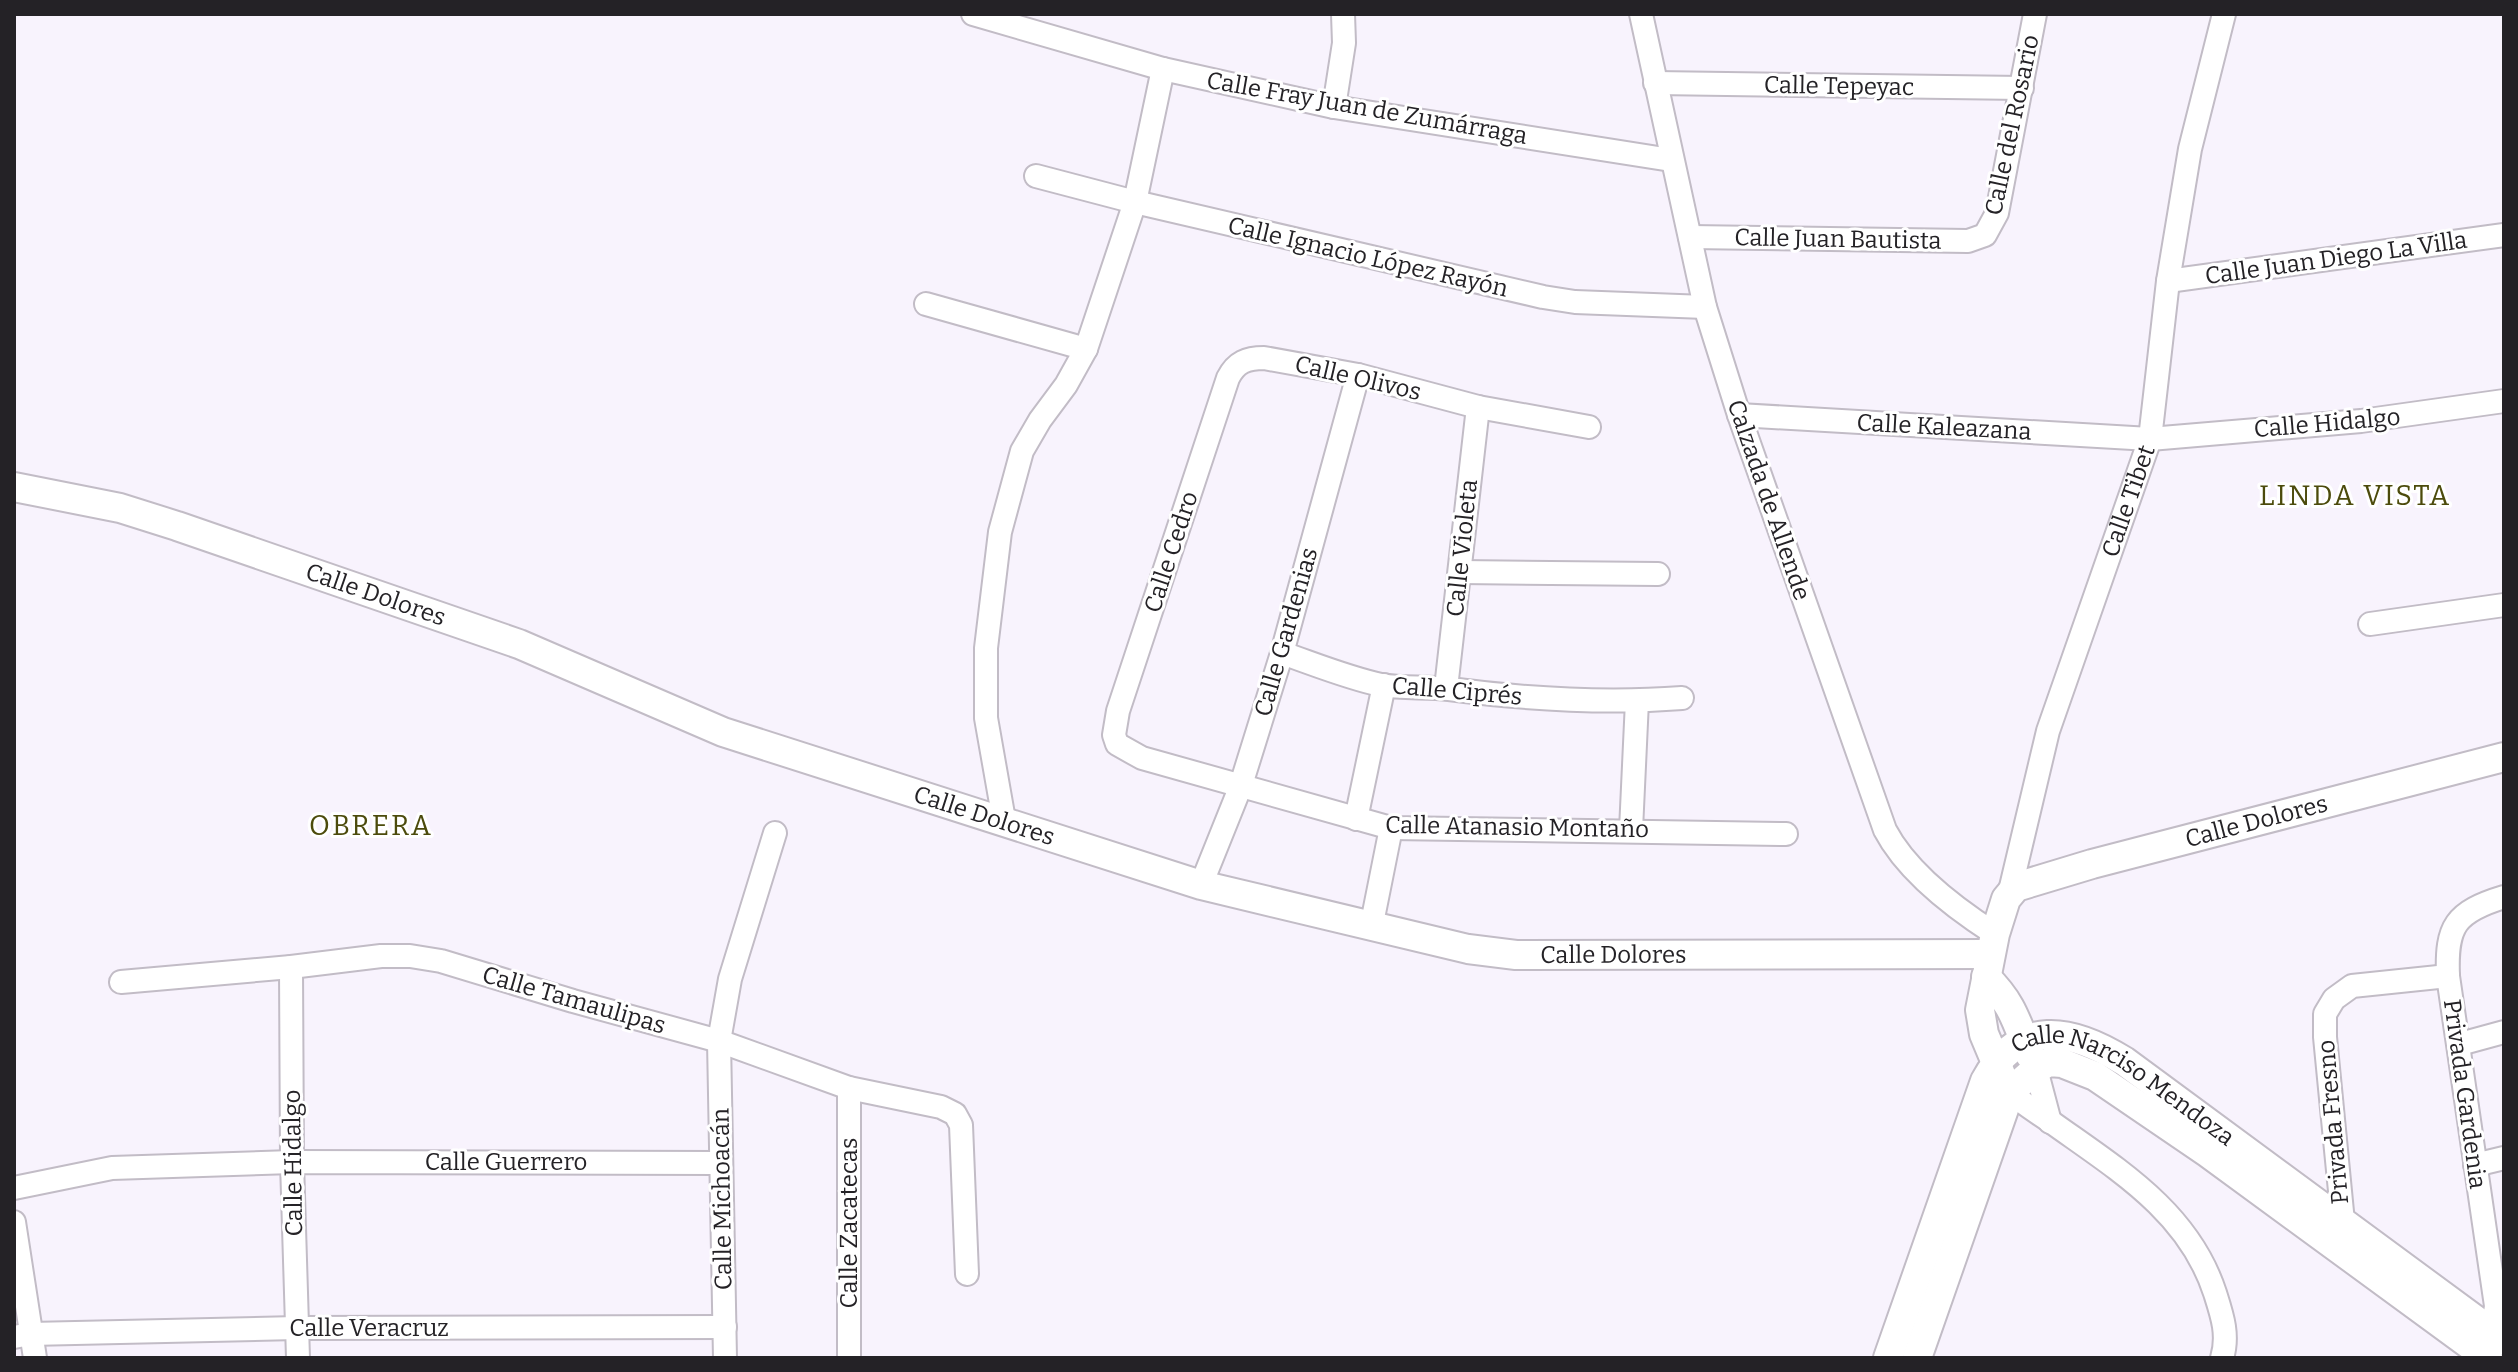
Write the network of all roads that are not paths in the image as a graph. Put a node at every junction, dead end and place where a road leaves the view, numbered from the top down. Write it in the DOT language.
graph roads {
  1 [pos="973,14"];
  2 [pos="1343,14"];
  3 [pos="1641,14"];
  4 [pos="2035,14"];
  5 [pos="2224,14"];
  6 [pos="1163,69"];
  7 [pos="1655,83"];
  8 [pos="2022,88"];
  9 [pos="1334,107"];
  10 [pos="1671,160"];
  11 [pos="1036,176"];
  12 [pos="1135,202"];
  13 [pos="1985,235"];
  14 [pos="2504,235"];
  15 [pos="1690,237"];
  16 [pos="2168,281"];
  17 [pos="926,304"];
  18 [pos="1705,307"];
  19 [pos="1086,349"];
  20 [pos="1238,363"];
  21 [pos="1358,375"];
  22 [pos="2504,401"];
  23 [pos="1478,407"];
  24 [pos="1739,415"];
  25 [pos="1589,427"];
  26 [pos="2150,439"];
  27 [pos="14,487"];
  28 [pos="1460,572"];
  29 [pos="1658,574"];
  30 [pos="2504,605"];
  31 [pos="2370,624"];
  32 [pos="1282,653"];
  33 [pos="1384,685"];
  34 [pos="1446,688"];
  35 [pos="1682,698"];
  36 [pos="1637,701"];
  37 [pos="1117,744"];
  38 [pos="2504,757"];
  39 [pos="1240,788"];
  40 [pos="1356,819"];
  41 [pos="1004,820"];
  42 [pos="1391,828"];
  43 [pos="1631,830"];
  44 [pos="775,833"];
  45 [pos="1786,834"];
  46 [pos="1201,885"];
  47 [pos="2010,891"];
  48 [pos="2504,897"];
  49 [pos="1371,928"];
  50 [pos="1990,955"];
  51 [pos="291,967"];
  52 [pos="2448,976"];
  53 [pos="121,982"];
  54 [pos="2504,1032"];
  55 [pos="2023,1039"];
  56 [pos="719,1041"];
  57 [pos="2460,1044"];
  58 [pos="1995,1062"];
  59 [pos="2036,1069"];
  60 [pos="849,1088"];
  61 [pos="2010,1092"];
  62 [pos="2050,1122"];
  63 [pos="2216,1143"];
  64 [pos="2504,1158"];
  65 [pos="292,1162"];
  66 [pos="720,1163"];
  67 [pos="2475,1165"];
  68 [pos="14,1188"];
  69 [pos="14,1222"];
  70 [pos="2343,1222"];
  71 [pos="967,1274"];
  72 [pos="725,1327"];
  73 [pos="297,1328"];
  74 [pos="2494,1332"];
  75 [pos="22,1336"];
  76 [pos="2226,1357"];
  77 [pos="35,1358"];
  78 [pos="298,1358"];
  79 [pos="725,1358"];
  80 [pos="849,1358"];
  81 [pos="1888,1358"];
  82 [pos="1917,1358"];
  1 -- 6 [label="street, Calle Fray Juan de Zumárraga"];
  2 -- 9 [label="street"];
  3 -- 7 [label="street, Calzada de Allende"];
  4 -- 8 [label="street, Calle del Rosario"];
  5 -- 16 [label="street, Calle Tibet"];
  6 -- 9 [label="street, Calle Fray Juan de Zumárraga"];
  6 -- 12 [label="street"];
  7 -- 8 [label="street, Calle Tepeyac"];
  7 -- 10 [label="street, Calzada de Allende"];
  8 -- 13 [label="street, Calle del Rosario"];
  9 -- 10 [label="street, Calle Fray Juan de Zumárraga"];
  10 -- 15 [label="street, Calzada de Allende"];
  11 -- 12 [label="street, Calle Ignacio López Rayón"];
  12 -- 18 [label="street, Calle Ignacio López Rayón"];
  12 -- 19 [label="street"];
  13 -- 15 [label="street, Calle Juan Bautista"];
  14 -- 16 [label="street, Calle Juan Diego La Villa"];
  15 -- 18 [label="street, Calzada de Allende"];
  16 -- 26 [label="street, Calle Tibet"];
  17 -- 19 [label="street"];
  18 -- 24 [label="street, Calzada de Allende"];
  19 -- 41 [label="street"];
  20 -- 21 [label="street, Calle Olivos"];
  20 -- 37 [label="street, Calle Cedro"];
  21 -- 23 [label="street, Calle Olivos"];
  21 -- 32 [label="street, Calle Gardenias"];
  22 -- 26 [label="street, Calle Hidalgo"];
  23 -- 25 [label="street, Calle Olivos"];
  23 -- 28 [label="street, Calle Violeta"];
  24 -- 26 [label="street, Calle Kaleazana"];
  24 -- 50 [label="street, Calzada de Allende"];
  26 -- 47 [label="street, Calle Tibet"];
  27 -- 41 [label="street, Calle Dolores"];
  28 -- 29 [label="street"];
  28 -- 34 [label="street, Calle Violeta"];
  30 -- 31 [label="street"];
  32 -- 33 [label="street, Calle Ciprés"];
  32 -- 39 [label="street, Calle Gardenias"];
  33 -- 34 [label="street, Calle Ciprés"];
  33 -- 40 [label="street"];
  34 -- 36 [label="street, Calle Ciprés"];
  35 -- 36 [label="street, Calle Ciprés"];
  36 -- 43 [label="street"];
  37 -- 39 [label="street, Calle Atanasio Montaño"];
  38 -- 47 [label="street, Calle Dolores"];
  39 -- 40 [label="street, Calle Atanasio Montaño"];
  39 -- 46 [label="street, Calle Gardenias"];
  40 -- 42 [label="street, Calle Atanasio Montaño"];
  41 -- 46 [label="street, Calle Dolores"];
  42 -- 43 [label="street, Calle Atanasio Montaño"];
  42 -- 49 [label="street"];
  43 -- 45 [label="street, Calle Atanasio Montaño"];
  44 -- 56 [label="street, Calle Michoacán"];
  46 -- 49 [label="street, Calle Dolores"];
  47 -- 50 [label="street, Calle Tibet"];
  48 -- 52 [label="street, Privada Gardenia"];
  49 -- 50 [label="street, Calle Dolores"];
  50 -- 55 [label="street"];
  50 -- 58 [label="street, Calle Tibet"];
  51 -- 53 [label="street, Calle Tamaulipas"];
  51 -- 56 [label="street, Calle Tamaulipas"];
  51 -- 65 [label="street, Calle Hidalgo"];
  52 -- 57 [label="street, Privada Gardenia"];
  52 -- 70 [label="street, Privada Fresno"];
  54 -- 57 [label="street"];
  55 -- 58 [label="street, Calle Narciso Mendoza"];
  55 -- 59 [label="street"];
  55 -- 63 [label="street, Calle Narciso Mendoza"];
  56 -- 60 [label="street, Calle Tamaulipas"];
  56 -- 66 [label="street, Calle Michoacán"];
  57 -- 67 [label="street, Privada Gardenia"];
  58 -- 61 [label="street, Calle Tibet"];
  58 -- 81 [label="street, Calle Narciso Mendoza"];
  59 -- 61 [label="street, Calle Narciso Mendoza"];
  59 -- 62 [label="street"];
  59 -- 63 [label="street, Calle Narciso Mendoza"];
  60 -- 71 [label="street, Calle Tamaulipas"];
  60 -- 80 [label="street, Calle Zacatecas"];
  61 -- 62 [label="street"];
  61 -- 82 [label="street, Calle Narciso Mendoza"];
  62 -- 76 [label="street"];
  63 -- 70 [label="street, Calle Narciso Mendoza"];
  63 -- 74 [label="street, Calle Narciso Mendoza"];
  64 -- 67 [label="street"];
  65 -- 66 [label="street, Calle Guerrero"];
  65 -- 68 [label="street, Calle Guerrero"];
  65 -- 73 [label="street, Calle Hidalgo"];
  66 -- 72 [label="street, Calle Michoacán"];
  67 -- 74 [label="street, Privada Gardenia"];
  69 -- 75 [label="street"];
  70 -- 74 [label="street, Calle Narciso Mendoza"];
  72 -- 73 [label="street, Calle Veracruz"];
  72 -- 79 [label="street, Calle Michoacán"];
  73 -- 75 [label="street, Calle Veracruz"];
  73 -- 78 [label="street, Calle Hidalgo"];
  75 -- 77 [label="street"];
}
